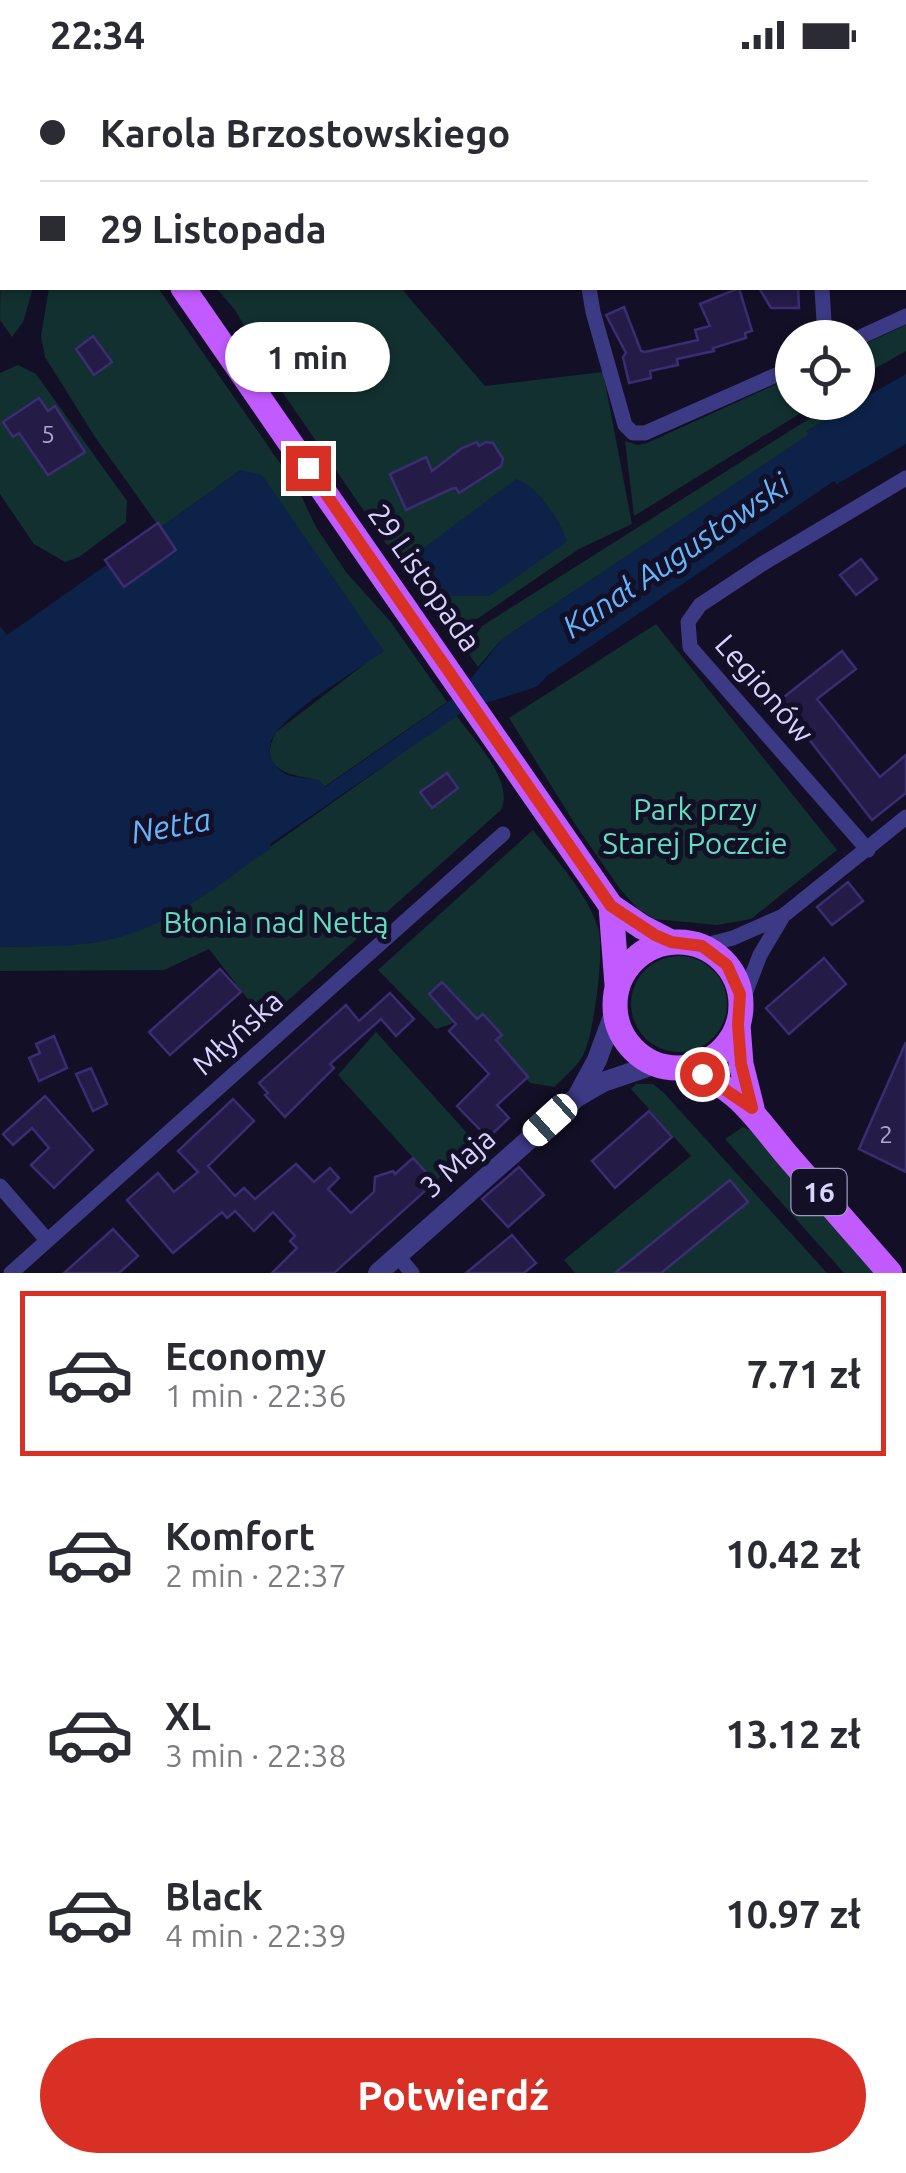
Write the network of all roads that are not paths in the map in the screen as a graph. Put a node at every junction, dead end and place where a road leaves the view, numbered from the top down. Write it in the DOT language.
graph roads {
  1 [pos="184,290"];
  2 [pos="590,290"];
  3 [pos="822,290"];
  4 [pos="906,316"];
  5 [pos="824,320"];
  6 [pos="875,330"];
  7 [pos="775,376"];
  8 [pos="906,478"];
  9 [pos="906,817"];
  10 [pos="503,834"];
  11 [pos="868,850"];
  12 [pos="611,906"];
  13 [pos="783,916"];
  14 [pos="671,942"];
  15 [pos="702,946"];
  16 [pos="616,999"];
  17 [pos="739,1015"];
  18 [pos="656,1064"];
  19 [pos="684,1068"];
  20 [pos="577,1096"];
  21 [pos="752,1108"];
  22 [pos="0,1186"];
  23 [pos="48,1240"];
  24 [pos="398,1256"];
  25 [pos="11,1273"];
  26 [pos="378,1273"];
  27 [pos="412,1273"];
  28 [pos="890,1273"];
  1 -- 12 [label="main road, 29 Listopada"];
  2 -- 7 [label="street"];
  3 -- 5 [label="street"];
  4 -- 6 [label="street"];
  8 -- 11 [label="street, Legionów"];
  9 -- 11 [label="street"];
  10 -- 23 [label="street, Młyńska"];
  11 -- 13 [label="street"];
  12 -- 14 [label="main road, 29 Listopada"];
  12 -- 16 [label="main road"];
  13 -- 15 [label="street"];
  13 -- 17 [label="street"];
  14 -- 15 [label="main road"];
  14 -- 16 [label="main road"];
  15 -- 17 [label="main road"];
  16 -- 18 [label="main road"];
  16 -- 20 [label="street, 3 Maja"];
  17 -- 19 [label="main road"];
  17 -- 21 [label="main road, 16"];
  18 -- 19 [label="main road"];
  18 -- 20 [label="street, 3 Maja"];
  19 -- 21 [label="main road, 16"];
  20 -- 24 [label="street, 3 Maja"];
  21 -- 28 [label="main road, 16"];
  22 -- 23 [label="street"];
  23 -- 25 [label="street, Młyńska"];
  24 -- 26 [label="street, 3 Maja"];
  24 -- 27 [label="street"];
}
